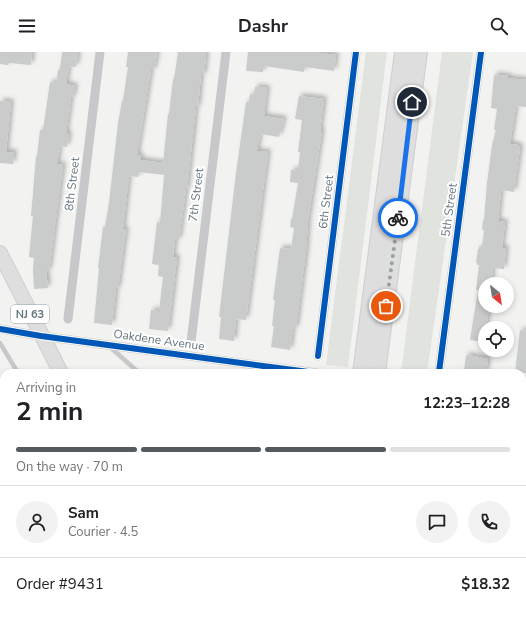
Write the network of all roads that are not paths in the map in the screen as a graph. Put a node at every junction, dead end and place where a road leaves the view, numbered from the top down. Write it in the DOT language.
graph roads {
  1 [pos="100,52"];
  2 [pos="226,52"];
  3 [pos="356,52"];
  4 [pos="481,52"];
  5 [pos="403,53"];
  6 [pos="419,54"];
  7 [pos="0,255"];
  8 [pos="68,319"];
  9 [pos="0,329"];
  10 [pos="41,336"];
  11 [pos="0,342"];
  12 [pos="191,342"];
  13 [pos="107,344"];
  14 [pos="318,356"];
  15 [pos="16,369"];
  16 [pos="59,369"];
  17 [pos="135,369"];
  18 [pos="287,369"];
  19 [pos="362,369"];
  20 [pos="378,369"];
  21 [pos="439,369"];
  1 -- 8 [label="street, 8th Street"];
  2 -- 12 [label="street, 7th Street"];
  3 -- 14 [label="street, 6th Street"];
  4 -- 21 [label="street, 5th Street"];
  5 -- 19 [label="highway"];
  6 -- 20 [label="highway"];
  7 -- 10 [label="main road, NJ 63"];
  9 -- 10 [label="street, Oakdene Avenue"];
  10 -- 13 [label="street, Oakdene Avenue"];
  10 -- 16 [label="main road, NJ 63"];
  11 -- 15 [label="lane"];
  13 -- 17 [label="lane"];
  13 -- 18 [label="street, Oakdene Avenue"];
}
